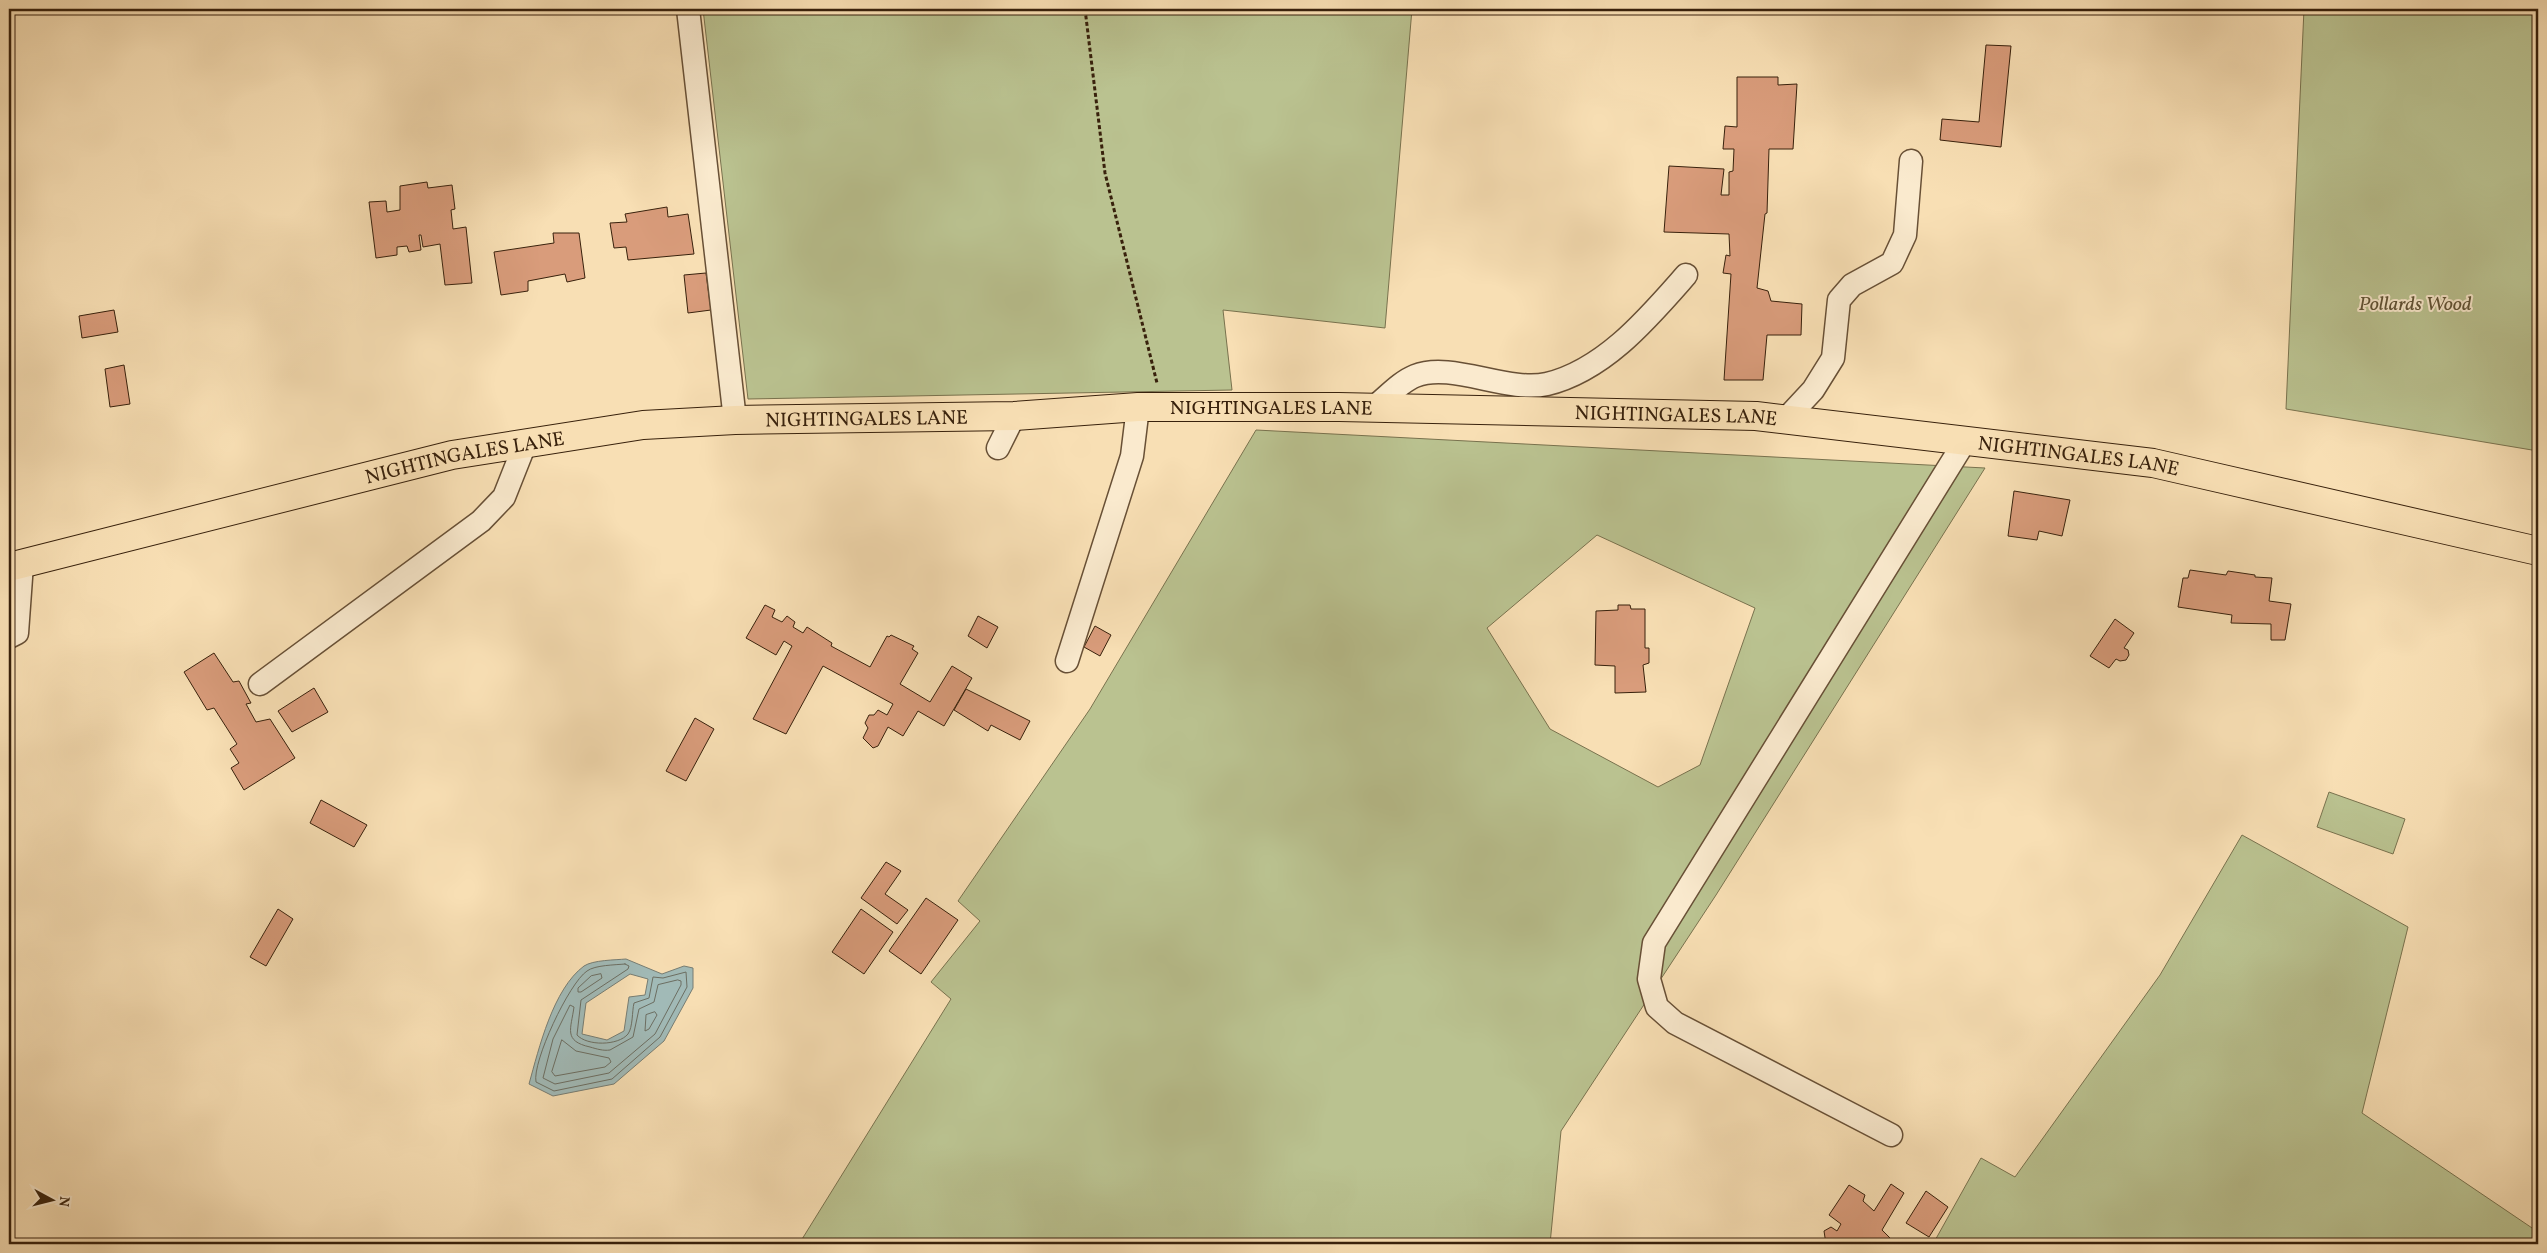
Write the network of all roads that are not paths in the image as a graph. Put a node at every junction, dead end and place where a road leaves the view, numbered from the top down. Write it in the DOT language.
graph roads {
  1 [pos="688,9"];
  2 [pos="1911,161"];
  3 [pos="1686,274"];
  4 [pos="1138,407"];
  5 [pos="1372,408"];
  6 [pos="1014,416"];
  7 [pos="735,420"];
  8 [pos="1785,420"];
  9 [pos="1965,441"];
  10 [pos="524,444"];
  11 [pos="998,448"];
  12 [pos="2538,551"];
  13 [pos="16,566"];
  14 [pos="9,637"];
  15 [pos="1067,661"];
  16 [pos="260,684"];
  17 [pos="1891,1135"];
  1 -- 7 [label="lane"];
  2 -- 8 [label="lane"];
  3 -- 5 [label="lane"];
  4 -- 5 [label="main road, NIGHTINGALES LANE"];
  4 -- 6 [label="main road, NIGHTINGALES LANE"];
  4 -- 15 [label="lane"];
  5 -- 8 [label="main road, NIGHTINGALES LANE"];
  6 -- 7 [label="main road, NIGHTINGALES LANE"];
  6 -- 11 [label="lane"];
  7 -- 10 [label="main road, NIGHTINGALES LANE"];
  8 -- 9 [label="main road, NIGHTINGALES LANE"];
  9 -- 12 [label="main road, NIGHTINGALES LANE"];
  9 -- 17 [label="lane"];
  10 -- 13 [label="main road, NIGHTINGALES LANE"];
  10 -- 16 [label="lane"];
  13 -- 14 [label="lane"];
}
